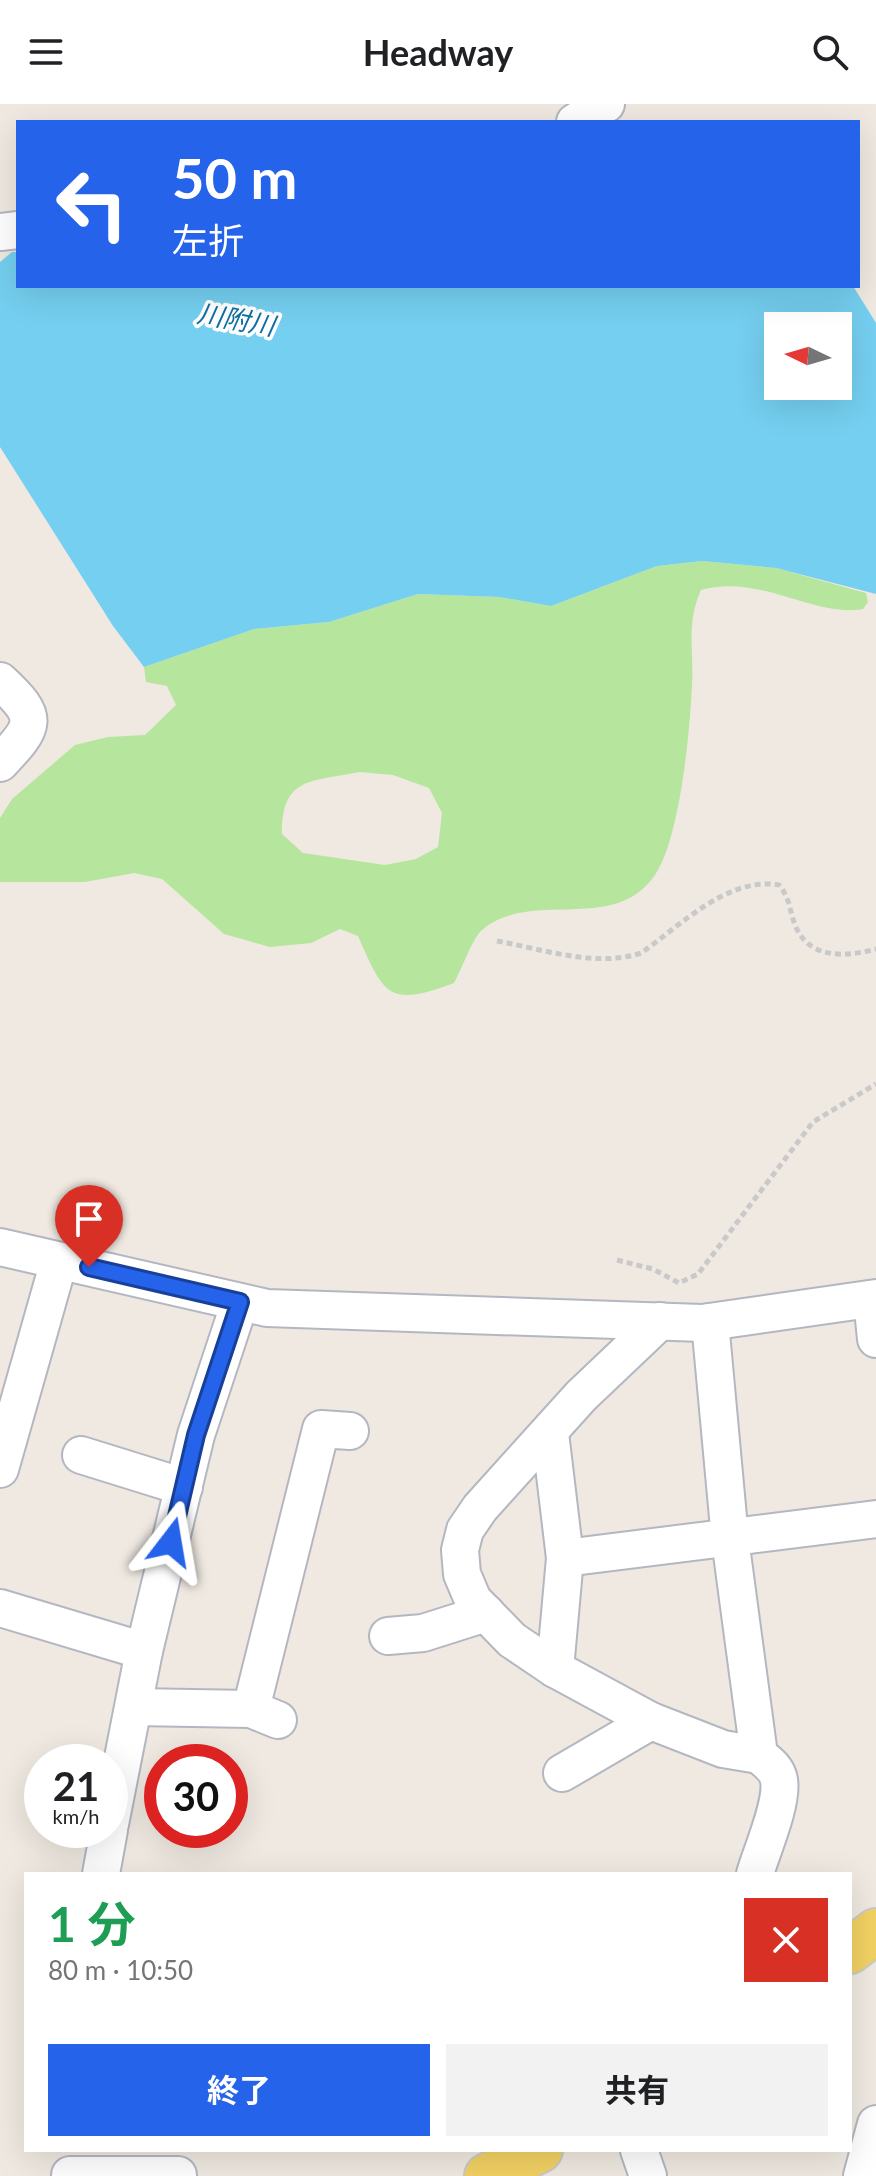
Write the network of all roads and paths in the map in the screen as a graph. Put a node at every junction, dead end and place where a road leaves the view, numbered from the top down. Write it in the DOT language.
graph roads {
  1 [pos="606,104"];
  2 [pos="578,120"];
  3 [pos="0,681"];
  4 [pos="0,763"];
  5 [pos="497,941"];
  6 [pos="876,949"];
  7 [pos="876,1084"];
  8 [pos="0,1247"];
  9 [pos="617,1260"];
  10 [pos="59,1261"];
  11 [pos="874,1298"];
  12 [pos="240,1302"];
  13 [pos="660,1321"];
  14 [pos="710,1322"];
  15 [pos="876,1339"];
  16 [pos="350,1431"];
  17 [pos="550,1433"];
  18 [pos="81,1455"];
  19 [pos="0,1469"];
  20 [pos="184,1487"];
  21 [pos="876,1519"];
  22 [pos="730,1539"];
  23 [pos="565,1558"];
  24 [pos="0,1608"];
  25 [pos="486,1613"];
  26 [pos="388,1636"];
  27 [pos="144,1651"];
  28 [pos="555,1669"];
  29 [pos="134,1707"];
  30 [pos="651,1721"];
  31 [pos="126,1744"];
  32 [pos="759,1755"];
  33 [pos="562,1773"];
  34 [pos="105,1848"];
  35 [pos="101,1872"];
  36 [pos="756,1872"];
  37 [pos="876,1931"];
  38 [pos="852,1949"];
  39 [pos="876,2124"];
  40 [pos="70,2152"];
  41 [pos="536,2152"];
  42 [pos="640,2152"];
  43 [pos="178,2175"];
  44 [pos="70,2176"];
  45 [pos="487,2176"];
  46 [pos="648,2176"];
  47 [pos="862,2176"];
  1 -- 2 [label="street"];
  3 -- 4 [label="street"];
  5 -- 6 [label="path"];
  7 -- 9 [label="path"];
  8 -- 10 [label="street"];
  10 -- 12 [label="street"];
  10 -- 19 [label="street"];
  11 -- 14 [label="street"];
  11 -- 15 [label="street"];
  12 -- 13 [label="street"];
  12 -- 20 [label="street"];
  13 -- 14 [label="street"];
  13 -- 17 [label="street"];
  14 -- 22 [label="street"];
  16 -- 29 [label="street"];
  17 -- 23 [label="street"];
  17 -- 25 [label="street"];
  18 -- 20 [label="street"];
  20 -- 27 [label="street"];
  21 -- 22 [label="street"];
  22 -- 23 [label="street"];
  22 -- 32 [label="street"];
  23 -- 28 [label="street"];
  24 -- 27 [label="street"];
  25 -- 26 [label="street"];
  25 -- 28 [label="street"];
  27 -- 29 [label="street"];
  28 -- 30 [label="street"];
  29 -- 31 [label="street"];
  30 -- 32 [label="street"];
  30 -- 33 [label="street"];
  32 -- 36 [label="street"];
  34 -- 35 [label="street"];
  37 -- 38 [label="main road"];
  39 -- 47 [label="street"];
  40 -- 44 [label="street"];
  41 -- 45 [label="main road"];
  42 -- 46 [label="street"];
  43 -- 44 [label="street"];
}
